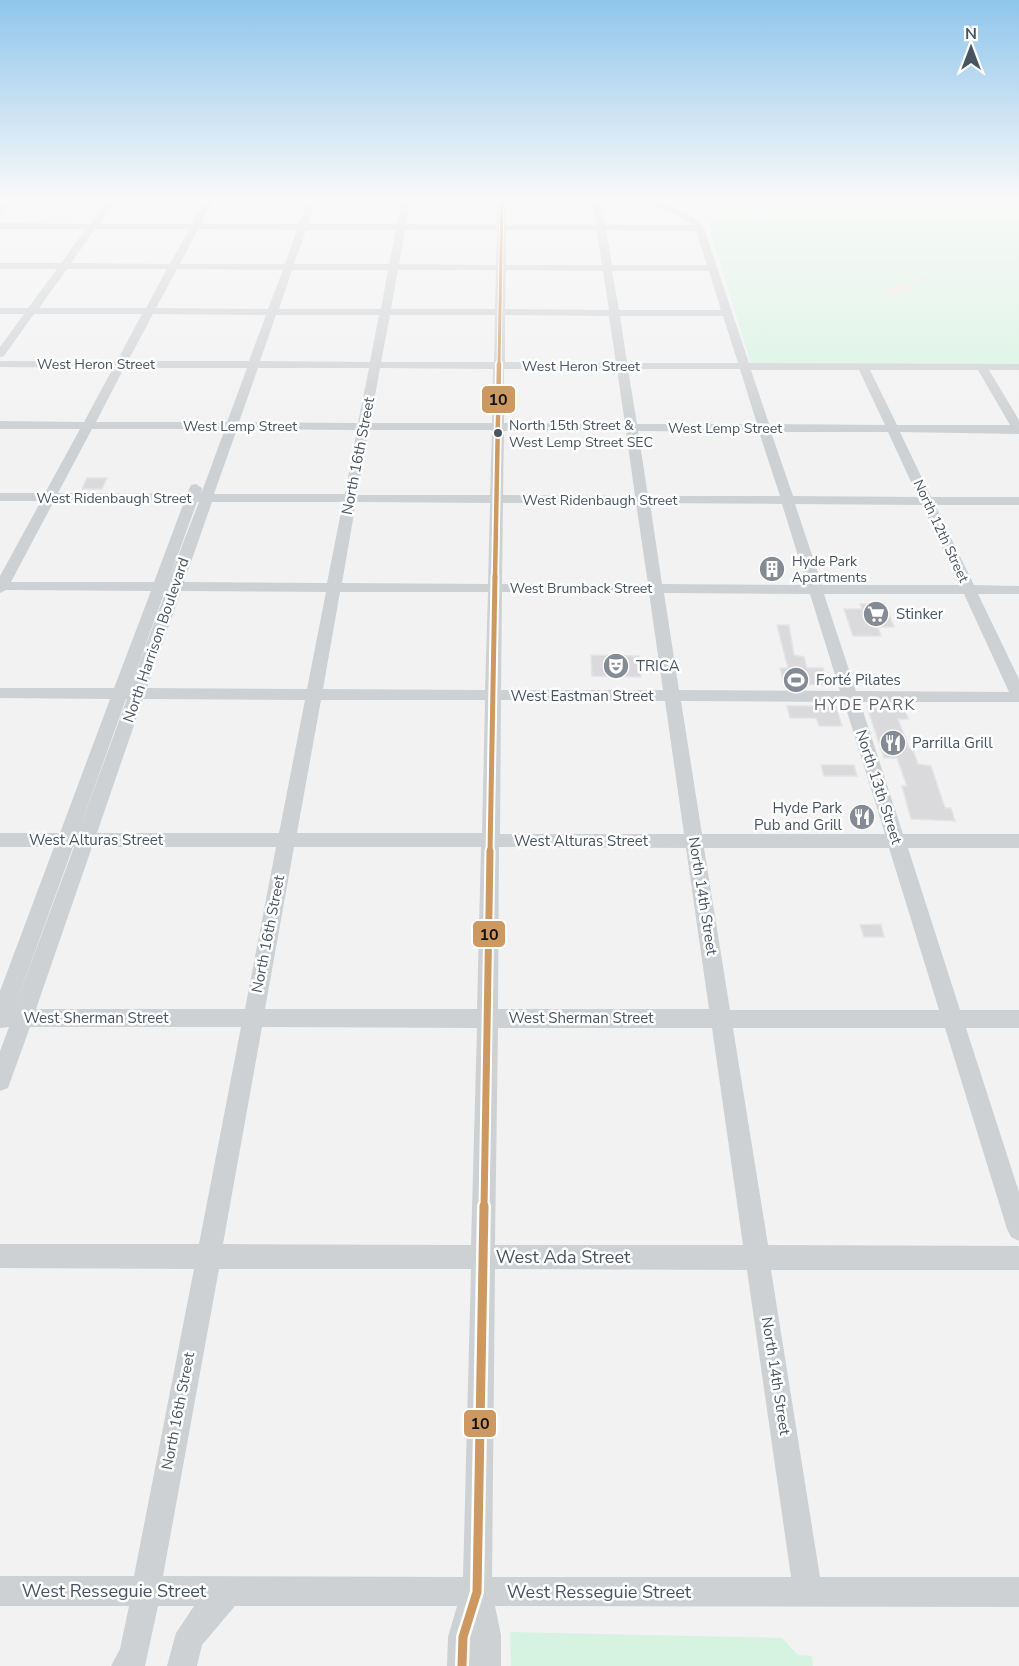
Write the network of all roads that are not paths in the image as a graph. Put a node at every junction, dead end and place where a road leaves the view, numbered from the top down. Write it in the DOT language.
graph roads {
  1 [pos="55,278"];
  2 [pos="167,278"];
  3 [pos="280,278"];
  4 [pos="391,278"];
  5 [pos="501,278"];
  6 [pos="609,278"];
  7 [pos="716,278"];
  8 [pos="0,311"];
  9 [pos="31,311"];
  10 [pos="149,312"];
  11 [pos="268,312"];
  12 [pos="385,312"];
  13 [pos="500,312"];
  14 [pos="614,313"];
  15 [pos="729,313"];
  16 [pos="0,354"];
  17 [pos="0,364"];
  18 [pos="122,364"];
  19 [pos="248,364"];
  20 [pos="375,365"];
  21 [pos="500,365"];
  22 [pos="623,366"];
  23 [pos="747,366"];
  24 [pos="863,366"];
  25 [pos="981,367"];
  26 [pos="1019,367"];
  27 [pos="0,425"];
  28 [pos="88,426"];
  29 [pos="225,426"];
  30 [pos="363,426"];
  31 [pos="498,427"];
  32 [pos="632,427"];
  33 [pos="765,428"];
  34 [pos="892,428"];
  35 [pos="1019,429"];
  36 [pos="0,498"];
  37 [pos="49,498"];
  38 [pos="200,498"];
  39 [pos="350,499"];
  40 [pos="496,499"];
  41 [pos="643,500"];
  42 [pos="789,500"];
  43 [pos="927,501"];
  44 [pos="1019,501"];
  45 [pos="167,586"];
  46 [pos="1,587"];
  47 [pos="333,587"];
  48 [pos="495,588"];
  49 [pos="656,589"];
  50 [pos="816,589"];
  51 [pos="969,590"];
  52 [pos="1019,590"];
  53 [pos="0,693"];
  54 [pos="119,694"];
  55 [pos="137,694"];
  56 [pos="313,695"];
  57 [pos="493,695"];
  58 [pos="672,696"];
  59 [pos="848,696"];
  60 [pos="1019,697"];
  61 [pos="0,840"];
  62 [pos="66,840"];
  63 [pos="285,840"];
  64 [pos="85,841"];
  65 [pos="490,841"];
  66 [pos="694,841"];
  67 [pos="896,841"];
  68 [pos="1019,841"];
  69 [pos="0,1018"];
  70 [pos="23,1018"];
  71 [pos="252,1018"];
  72 [pos="487,1018"];
  73 [pos="721,1019"];
  74 [pos="953,1019"];
  75 [pos="1019,1019"];
  76 [pos="0,1081"];
  77 [pos="1019,1228"];
  78 [pos="0,1256"];
  79 [pos="207,1257"];
  80 [pos="483,1257"];
  81 [pos="758,1258"];
  82 [pos="1019,1258"];
  83 [pos="0,1591"];
  84 [pos="144,1591"];
  85 [pos="229,1591"];
  86 [pos="477,1592"];
  87 [pos="808,1592"];
  88 [pos="1019,1592"];
  89 [pos="135,1663"];
  90 [pos="182,1666"];
  91 [pos="462,1666"];
  92 [pos="486,1666"];
  1 -- 9 [label="street"];
  2 -- 10 [label="street"];
  3 -- 11 [label="street, North Harrison Boulevard"];
  4 -- 12 [label="street, North 16th Street"];
  5 -- 13 [label="street"];
  6 -- 14 [label="street, North 14th Street"];
  7 -- 15 [label="street, North 13th Street"];
  8 -- 9 [label="street"];
  9 -- 10 [label="street"];
  9 -- 16 [label="street"];
  10 -- 11 [label="street"];
  10 -- 18 [label="street"];
  11 -- 12 [label="street"];
  11 -- 19 [label="street, North Harrison Boulevard"];
  12 -- 13 [label="street"];
  12 -- 20 [label="street, North 16th Street"];
  13 -- 14 [label="street"];
  13 -- 21 [label="street"];
  14 -- 15 [label="street"];
  14 -- 22 [label="street, North 14th Street"];
  15 -- 23 [label="street, North 13th Street"];
  17 -- 18 [label="street, West Heron Street"];
  18 -- 19 [label="street, West Heron Street"];
  18 -- 28 [label="street"];
  19 -- 20 [label="street, West Heron Street"];
  19 -- 29 [label="street, North Harrison Boulevard"];
  20 -- 21 [label="street, West Heron Street"];
  20 -- 30 [label="street, North 16th Street"];
  21 -- 22 [label="street, West Heron Street"];
  21 -- 31 [label="street"];
  22 -- 23 [label="street, West Heron Street"];
  22 -- 32 [label="street, North 14th Street"];
  23 -- 24 [label="street, West Heron Street"];
  23 -- 33 [label="street, North 13th Street"];
  24 -- 25 [label="street, West Heron Street"];
  24 -- 34 [label="street, North 12th Street"];
  25 -- 26 [label="street, West Heron Street"];
  25 -- 35 [label="street"];
  27 -- 28 [label="street, West Lemp Street"];
  28 -- 29 [label="street, West Lemp Street"];
  28 -- 37 [label="street"];
  29 -- 30 [label="street, West Lemp Street"];
  29 -- 38 [label="street, North Harrison Boulevard"];
  30 -- 31 [label="street, West Lemp Street"];
  30 -- 39 [label="street, North 16th Street"];
  31 -- 32 [label="street, West Lemp Street"];
  31 -- 40 [label="street"];
  32 -- 33 [label="street, West Lemp Street"];
  32 -- 41 [label="street, North 14th Street"];
  33 -- 34 [label="street, West Lemp Street"];
  33 -- 42 [label="street, North 13th Street"];
  34 -- 35 [label="street, West Lemp Street"];
  34 -- 43 [label="street, North 12th Street"];
  36 -- 37 [label="street, West Ridenbaugh Street"];
  37 -- 38 [label="street, West Ridenbaugh Street"];
  37 -- 46 [label="street"];
  38 -- 39 [label="street, West Ridenbaugh Street"];
  38 -- 45 [label="street, North Harrison Boulevard"];
  39 -- 40 [label="street, West Ridenbaugh Street"];
  39 -- 47 [label="street, North 16th Street"];
  40 -- 41 [label="street, West Ridenbaugh Street"];
  40 -- 48 [label="street"];
  41 -- 42 [label="street, West Ridenbaugh Street"];
  41 -- 49 [label="street, North 14th Street"];
  42 -- 43 [label="street, West Ridenbaugh Street"];
  42 -- 50 [label="street, North 13th Street"];
  43 -- 44 [label="street, West Ridenbaugh Street"];
  43 -- 51 [label="street, North 12th Street"];
  45 -- 46 [label="street, West Brumback Street"];
  45 -- 47 [label="street, West Brumback Street"];
  45 -- 54 [label="street, North Harrison Boulevard"];
  45 -- 55 [label="street, North Harrison Boulevard"];
  47 -- 48 [label="street, West Brumback Street"];
  47 -- 56 [label="street, North 16th Street"];
  48 -- 49 [label="street, West Brumback Street"];
  48 -- 57 [label="street"];
  49 -- 50 [label="street, West Brumback Street"];
  49 -- 58 [label="street, North 14th Street"];
  50 -- 51 [label="street, West Brumback Street"];
  50 -- 59 [label="street, North 13th Street"];
  51 -- 52 [label="street, West Brumback Street"];
  51 -- 60 [label="street, North 12th Street"];
  53 -- 54 [label="street, West Eastman Street"];
  54 -- 55 [label="street, West Eastman Street"];
  54 -- 62 [label="street, North Harrison Boulevard"];
  55 -- 56 [label="street, West Eastman Street"];
  55 -- 64 [label="street, North Harrison Boulevard"];
  56 -- 57 [label="street, West Eastman Street"];
  56 -- 63 [label="street, North 16th Street"];
  57 -- 58 [label="street, West Eastman Street"];
  57 -- 65 [label="street"];
  58 -- 59 [label="street, West Eastman Street"];
  58 -- 66 [label="street, North 14th Street"];
  59 -- 60 [label="street, West Eastman Street"];
  59 -- 67 [label="street, North 13th Street"];
  61 -- 62 [label="street, West Alturas Street"];
  62 -- 64 [label="street, West Alturas Street"];
  62 -- 69 [label="street, North Harrison Boulevard"];
  63 -- 64 [label="street, West Alturas Street"];
  63 -- 65 [label="street, West Alturas Street"];
  63 -- 71 [label="street, North 16th Street"];
  64 -- 70 [label="street, North Harrison Boulevard"];
  65 -- 66 [label="street, West Alturas Street"];
  65 -- 72 [label="street"];
  66 -- 67 [label="street, West Alturas Street"];
  66 -- 73 [label="street, North 14th Street"];
  67 -- 68 [label="street, West Alturas Street"];
  67 -- 74 [label="street, North 13th Street"];
  69 -- 70 [label="street, West Sherman Street"];
  70 -- 71 [label="street, West Sherman Street"];
  70 -- 76 [label="street, North Harrison Boulevard"];
  71 -- 72 [label="street, West Sherman Street"];
  71 -- 79 [label="street, North 16th Street"];
  72 -- 73 [label="street, West Sherman Street"];
  72 -- 80 [label="street"];
  73 -- 74 [label="street, West Sherman Street"];
  73 -- 81 [label="street, North 14th Street"];
  74 -- 75 [label="street, West Sherman Street"];
  74 -- 77 [label="street, North 13th Street"];
  78 -- 79 [label="street, West Ada Street"];
  79 -- 80 [label="street, West Ada Street"];
  79 -- 84 [label="street, North 16th Street"];
  80 -- 81 [label="street, West Ada Street"];
  80 -- 86 [label="street"];
  81 -- 82 [label="street, West Ada Street"];
  81 -- 87 [label="street, North 14th Street"];
  83 -- 84 [label="street, West Resseguie Street"];
  84 -- 85 [label="street, West Resseguie Street"];
  84 -- 89 [label="street, North 16th Street"];
  85 -- 86 [label="street, West Resseguie Street"];
  85 -- 90 [label="street"];
  86 -- 87 [label="street, West Resseguie Street"];
  86 -- 91 [label="street"];
  86 -- 92 [label="street"];
  87 -- 88 [label="street, West Resseguie Street"];
}
